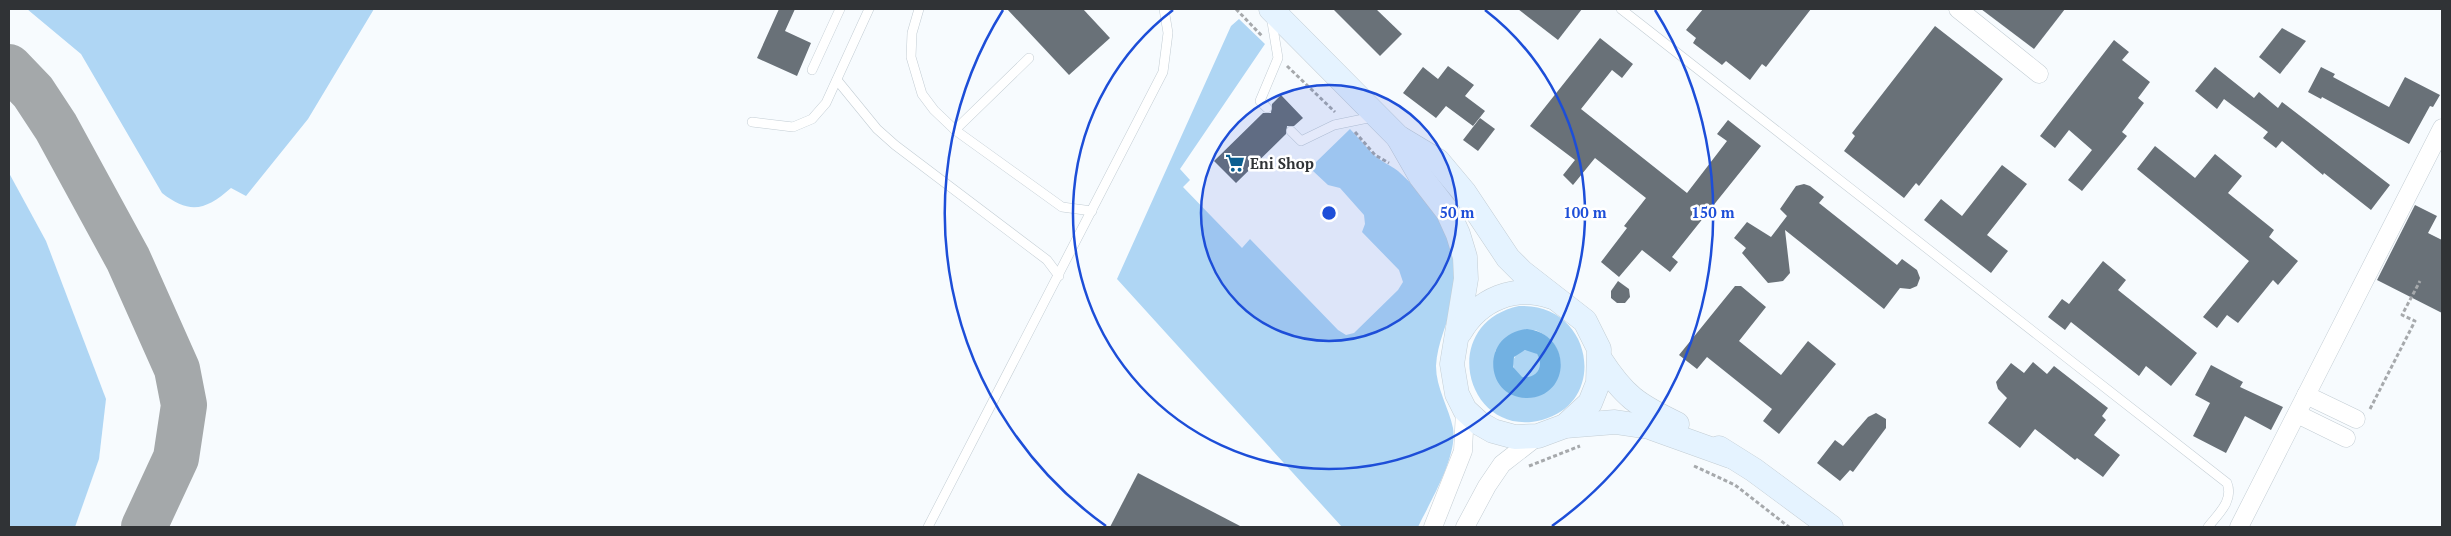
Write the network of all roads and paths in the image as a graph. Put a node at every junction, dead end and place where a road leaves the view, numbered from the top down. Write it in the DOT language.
graph roads {
  1 [pos="840,9"];
  2 [pos="869,9"];
  3 [pos="919,9"];
  4 [pos="1164,9"];
  5 [pos="1236,9"];
  6 [pos="1270,9"];
  7 [pos="1621,9"];
  8 [pos="1958,9"];
  9 [pos="1029,58"];
  10 [pos="1278,58"];
  11 [pos="812,70"];
  12 [pos="2039,74"];
  13 [pos="837,80"];
  14 [pos="1267,108"];
  15 [pos="1378,116"];
  16 [pos="752,122"];
  17 [pos="1346,123"];
  18 [pos="2442,128"];
  19 [pos="955,130"];
  20 [pos="1291,132"];
  21 [pos="1398,137"];
  22 [pos="1394,166"];
  23 [pos="1092,211"];
  24 [pos="1059,276"];
  25 [pos="1558,300"];
  26 [pos="1458,335"];
  27 [pos="1600,359"];
  28 [pos="2306,395"];
  29 [pos="1465,410"];
  30 [pos="2297,414"];
  31 [pos="2356,419"];
  32 [pos="1565,426"];
  33 [pos="1538,436"];
  34 [pos="2346,438"];
  35 [pos="1588,445"];
  36 [pos="1692,466"];
  37 [pos="1731,467"];
  38 [pos="1524,468"];
  39 [pos="1740,482"];
  40 [pos="928,527"];
  41 [pos="1433,527"];
  42 [pos="1465,527"];
  43 [pos="1790,527"];
  44 [pos="1831,527"];
  45 [pos="2208,527"];
  46 [pos="2239,527"];
  1 -- 11 [label="lane"];
  2 -- 13 [label="lane"];
  3 -- 19 [label="lane"];
  4 -- 23 [label="lane"];
  5 -- 10 [label="path"];
  6 -- 10 [label="lane"];
  6 -- 15 [label="main road"];
  7 -- 45 [label="lane"];
  8 -- 12 [label="street"];
  9 -- 19 [label="lane"];
  10 -- 14 [label="lane"];
  10 -- 17 [label="path"];
  13 -- 16 [label="lane"];
  13 -- 24 [label="lane"];
  15 -- 17 [label="lane"];
  15 -- 21 [label="main road"];
  17 -- 20 [label="lane"];
  17 -- 22 [label="path"];
  18 -- 28 [label="street"];
  19 -- 23 [label="lane"];
  21 -- 25 [label="main road"];
  21 -- 26 [label="main road"];
  23 -- 24 [label="lane"];
  24 -- 40 [label="lane"];
  25 -- 26 [label="main road"];
  25 -- 27 [label="main road"];
  26 -- 29 [label="main road"];
  27 -- 32 [label="main road"];
  27 -- 37 [label="main road"];
  28 -- 30 [label="street"];
  28 -- 31 [label="street"];
  29 -- 33 [label="main road"];
  29 -- 41 [label="street"];
  30 -- 34 [label="street"];
  30 -- 46 [label="street"];
  32 -- 33 [label="main road"];
  32 -- 37 [label="main road"];
  33 -- 42 [label="street"];
  35 -- 38 [label="path"];
  36 -- 43 [label="path"];
  37 -- 39 [label="path"];
  37 -- 44 [label="main road"];
}
